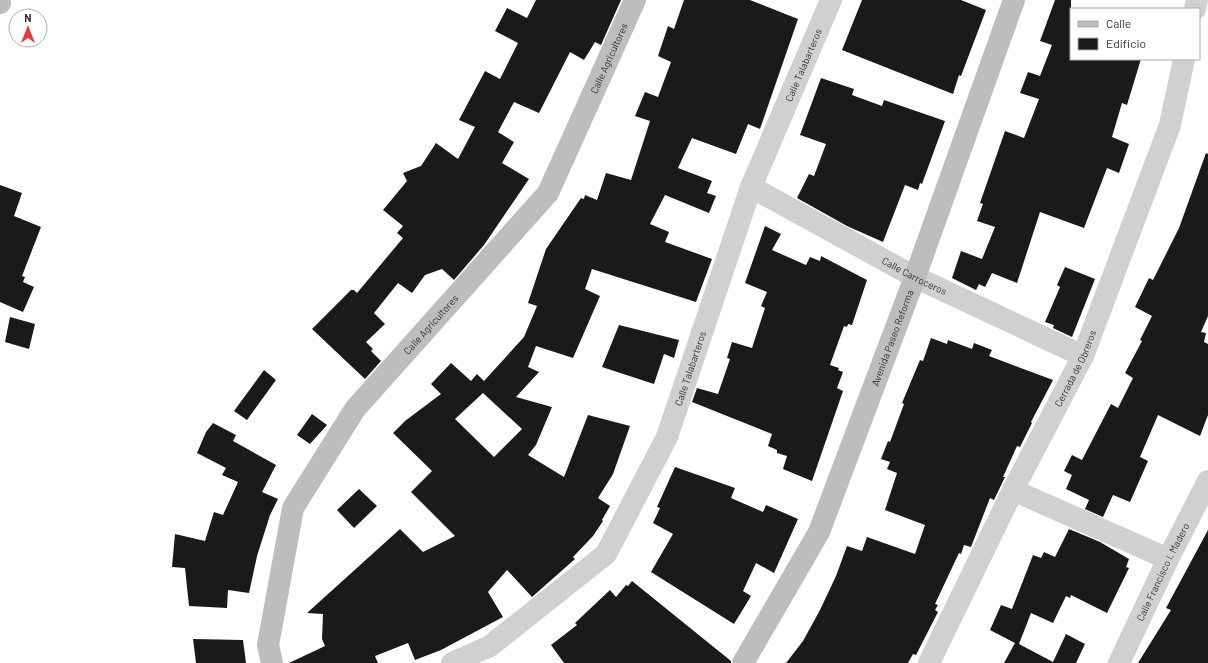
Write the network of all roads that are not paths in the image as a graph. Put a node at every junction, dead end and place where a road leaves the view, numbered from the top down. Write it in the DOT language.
graph roads {
  1 [pos="635,0"];
  2 [pos="831,0"];
  3 [pos="1014,0"];
  4 [pos="1184,60"];
  5 [pos="752,187"];
  6 [pos="915,277"];
  7 [pos="1083,356"];
  8 [pos="1208,481"];
  9 [pos="1013,490"];
  10 [pos="1168,559"];
  11 [pos="272,663"];
  12 [pos="452,663"];
  13 [pos="743,663"];
  14 [pos="929,663"];
  15 [pos="1119,663"];
  1 -- 11 [label="street, Calle Agricultores"];
  2 -- 5 [label="street, Calle Talabarteros"];
  3 -- 6 [label="street, Avenida Paseo Reforma"];
  4 -- 7 [label="street, Cerrada de Obreros"];
  5 -- 6 [label="street, Calle Carroceros"];
  5 -- 12 [label="street, Calle Talabarteros"];
  6 -- 7 [label="street, Calle Carroceros"];
  6 -- 13 [label="street, Avenida Paseo Reforma"];
  7 -- 9 [label="street, Cerrada de Obreros"];
  8 -- 10 [label="street, Calle Francisco I. Madero"];
  9 -- 10 [label="street"];
  9 -- 14 [label="street, Cerrada de Obreros"];
  10 -- 15 [label="street, Calle Francisco I. Madero"];
}
